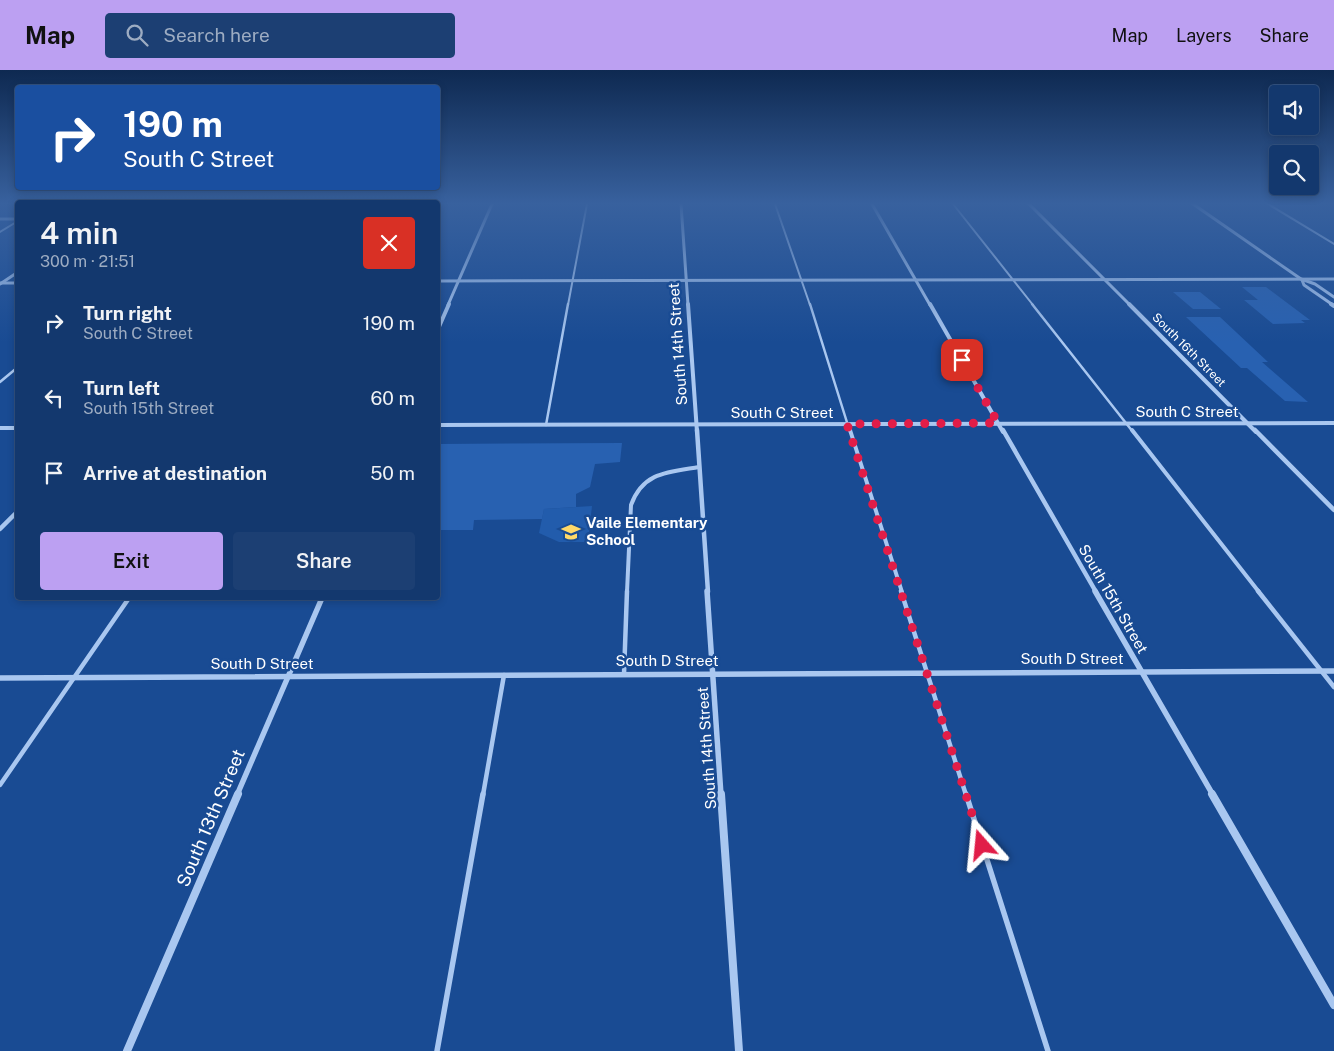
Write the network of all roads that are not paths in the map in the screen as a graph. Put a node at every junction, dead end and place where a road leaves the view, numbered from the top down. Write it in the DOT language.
graph roads {
  1 [pos="472,250"];
  2 [pos="578,250"];
  3 [pos="684,250"];
  4 [pos="791,250"];
  5 [pos="899,250"];
  6 [pos="988,250"];
  7 [pos="1074,250"];
  8 [pos="1259,250"];
  9 [pos="15,274"];
  10 [pos="1103,279"];
  11 [pos="1301,279"];
  12 [pos="1334,279"];
  13 [pos="802,280"];
  14 [pos="916,280"];
  15 [pos="1012,280"];
  16 [pos="440,281"];
  17 [pos="459,281"];
  18 [pos="572,281"];
  19 [pos="686,281"];
  20 [pos="15,283"];
  21 [pos="0,284"];
  22 [pos="1334,298"];
  23 [pos="1334,306"];
  24 [pos="440,324"];
  25 [pos="15,370"];
  26 [pos="0,382"];
  27 [pos="998,423"];
  28 [pos="1124,423"];
  29 [pos="1247,423"];
  30 [pos="1334,423"];
  31 [pos="847,424"];
  32 [pos="546,425"];
  33 [pos="696,425"];
  34 [pos="440,426"];
  35 [pos="0,428"];
  36 [pos="15,428"];
  37 [pos="699,467"];
  38 [pos="1334,510"];
  39 [pos="15,513"];
  40 [pos="0,529"];
  41 [pos="128,600"];
  42 [pos="321,600"];
  43 [pos="1140,671"];
  44 [pos="1322,671"];
  45 [pos="1334,671"];
  46 [pos="926,672"];
  47 [pos="624,674"];
  48 [pos="714,674"];
  49 [pos="504,675"];
  50 [pos="289,676"];
  51 [pos="0,678"];
  52 [pos="73,678"];
  53 [pos="1334,687"];
  54 [pos="0,785"];
  55 [pos="1334,1005"];
  56 [pos="127,1051"];
  57 [pos="437,1051"];
  58 [pos="739,1051"];
  59 [pos="1048,1051"];
  1 -- 17 [label="street"];
  2 -- 18 [label="lane"];
  3 -- 19 [label="street, South 14th Street"];
  4 -- 13 [label="lane"];
  5 -- 14 [label="street, South 15th Street"];
  6 -- 15 [label="lane"];
  7 -- 10 [label="street, South 16th Street"];
  8 -- 11 [label="street"];
  9 -- 21 [label="street"];
  10 -- 11 [label="street"];
  10 -- 15 [label="street"];
  10 -- 29 [label="street, South 16th Street"];
  11 -- 12 [label="street"];
  11 -- 22 [label="street"];
  11 -- 23 [label="street"];
  13 -- 14 [label="street"];
  13 -- 19 [label="street"];
  13 -- 31 [label="lane"];
  14 -- 15 [label="street"];
  14 -- 27 [label="street, South 15th Street"];
  15 -- 28 [label="lane"];
  16 -- 17 [label="street"];
  17 -- 18 [label="street"];
  17 -- 24 [label="street"];
  18 -- 19 [label="street"];
  18 -- 32 [label="lane"];
  19 -- 33 [label="street, South 14th Street"];
  20 -- 21 [label="street"];
  25 -- 26 [label="lane"];
  27 -- 28 [label="street, South C Street"];
  27 -- 31 [label="street, South C Street"];
  27 -- 43 [label="street, South 15th Street"];
  28 -- 29 [label="street, South C Street"];
  28 -- 44 [label="lane"];
  29 -- 30 [label="street, South C Street"];
  29 -- 38 [label="street, South 16th Street"];
  31 -- 33 [label="street, South C Street"];
  31 -- 46 [label="lane"];
  32 -- 33 [label="street, South C Street"];
  32 -- 34 [label="street, South C Street"];
  33 -- 37 [label="street, South 14th Street"];
  35 -- 36 [label="street"];
  37 -- 47 [label="lane"];
  37 -- 48 [label="street, South 14th Street"];
  39 -- 40 [label="street"];
  41 -- 52 [label="lane"];
  42 -- 50 [label="street, South 13th Street"];
  43 -- 44 [label="street, South D Street"];
  43 -- 46 [label="street, South D Street"];
  43 -- 55 [label="street, South 15th Street"];
  44 -- 45 [label="street, South D Street"];
  44 -- 53 [label="lane"];
  46 -- 48 [label="street, South D Street"];
  46 -- 59 [label="lane"];
  47 -- 48 [label="street, South D Street"];
  47 -- 49 [label="street, South D Street"];
  48 -- 58 [label="street, South 14th Street"];
  49 -- 50 [label="street, South D Street"];
  49 -- 57 [label="lane"];
  50 -- 52 [label="street, South D Street"];
  50 -- 56 [label="street, South 13th Street"];
  51 -- 52 [label="street, South D Street"];
  52 -- 54 [label="lane"];
}
